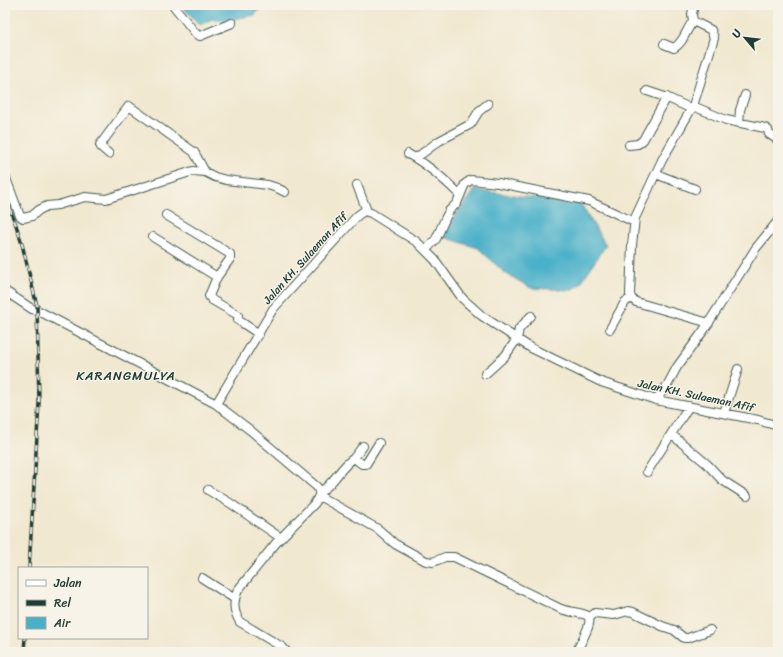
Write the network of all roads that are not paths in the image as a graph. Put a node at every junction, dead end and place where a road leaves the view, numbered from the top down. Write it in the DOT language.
graph roads {
  1 [pos="173,5"];
  2 [pos="694,5"];
  3 [pos="693,21"];
  4 [pos="232,23"];
  5 [pos="664,44"];
  6 [pos="647,91"];
  7 [pos="745,96"];
  8 [pos="666,97"];
  9 [pos="488,104"];
  10 [pos="692,108"];
  11 [pos="739,122"];
  12 [pos="778,140"];
  13 [pos="629,145"];
  14 [pos="109,154"];
  15 [pos="408,154"];
  16 [pos="416,158"];
  17 [pos="205,172"];
  18 [pos="656,174"];
  19 [pos="5,176"];
  20 [pos="357,185"];
  21 [pos="694,189"];
  22 [pos="285,192"];
  23 [pos="460,195"];
  24 [pos="367,211"];
  25 [pos="166,215"];
  26 [pos="778,221"];
  27 [pos="634,222"];
  28 [pos="153,237"];
  29 [pos="426,250"];
  30 [pos="217,277"];
  31 [pos="5,291"];
  32 [pos="631,298"];
  33 [pos="531,316"];
  34 [pos="709,323"];
  35 [pos="610,329"];
  36 [pos="259,334"];
  37 [pos="517,339"];
  38 [pos="738,369"];
  39 [pos="485,374"];
  40 [pos="656,400"];
  41 [pos="216,404"];
  42 [pos="689,406"];
  43 [pos="724,413"];
  44 [pos="778,426"];
  45 [pos="671,434"];
  46 [pos="379,443"];
  47 [pos="363,446"];
  48 [pos="354,458"];
  49 [pos="647,472"];
  50 [pos="208,490"];
  51 [pos="320,494"];
  52 [pos="747,496"];
  53 [pos="281,538"];
  54 [pos="202,578"];
  55 [pos="235,598"];
  56 [pos="589,618"];
  57 [pos="710,630"];
  58 [pos="288,652"];
  59 [pos="577,652"];
  1 -- 4 [label="street"];
  2 -- 3 [label="street"];
  3 -- 5 [label="street"];
  3 -- 10 [label="street"];
  6 -- 8 [label="street"];
  7 -- 11 [label="street"];
  8 -- 10 [label="street"];
  8 -- 13 [label="street"];
  9 -- 16 [label="street"];
  10 -- 11 [label="street"];
  10 -- 18 [label="street"];
  11 -- 12 [label="street"];
  14 -- 17 [label="street"];
  15 -- 16 [label="street"];
  16 -- 23 [label="street"];
  17 -- 19 [label="street"];
  17 -- 22 [label="street"];
  18 -- 21 [label="street"];
  18 -- 27 [label="street"];
  20 -- 24 [label="street"];
  23 -- 27 [label="street"];
  23 -- 29 [label="street"];
  24 -- 29 [label="street, Jalan KH. Sulaeman Afif"];
  24 -- 36 [label="street, Jalan KH. Sulaeman Afif"];
  25 -- 30 [label="street"];
  26 -- 34 [label="street"];
  27 -- 32 [label="street"];
  28 -- 30 [label="street"];
  29 -- 37 [label="street, Jalan KH. Sulaeman Afif"];
  30 -- 36 [label="street"];
  31 -- 41 [label="street"];
  32 -- 34 [label="street"];
  32 -- 35 [label="street"];
  33 -- 37 [label="street"];
  34 -- 40 [label="street"];
  36 -- 41 [label="street, Jalan KH. Sulaeman Afif"];
  37 -- 39 [label="street"];
  37 -- 40 [label="street, Jalan KH. Sulaeman Afif"];
  38 -- 43 [label="street"];
  40 -- 42 [label="street, Jalan KH. Sulaeman Afif"];
  41 -- 51 [label="street"];
  42 -- 43 [label="street, Jalan KH. Sulaeman Afif"];
  42 -- 45 [label="street"];
  43 -- 44 [label="street, Jalan KH. Sulaeman Afif"];
  45 -- 49 [label="street"];
  45 -- 52 [label="street"];
  46 -- 48 [label="street"];
  47 -- 48 [label="street"];
  48 -- 51 [label="street"];
  50 -- 53 [label="street"];
  51 -- 53 [label="street"];
  51 -- 56 [label="street"];
  53 -- 55 [label="street"];
  54 -- 55 [label="street"];
  55 -- 58 [label="street"];
  56 -- 57 [label="street"];
  56 -- 59 [label="street"];
}
